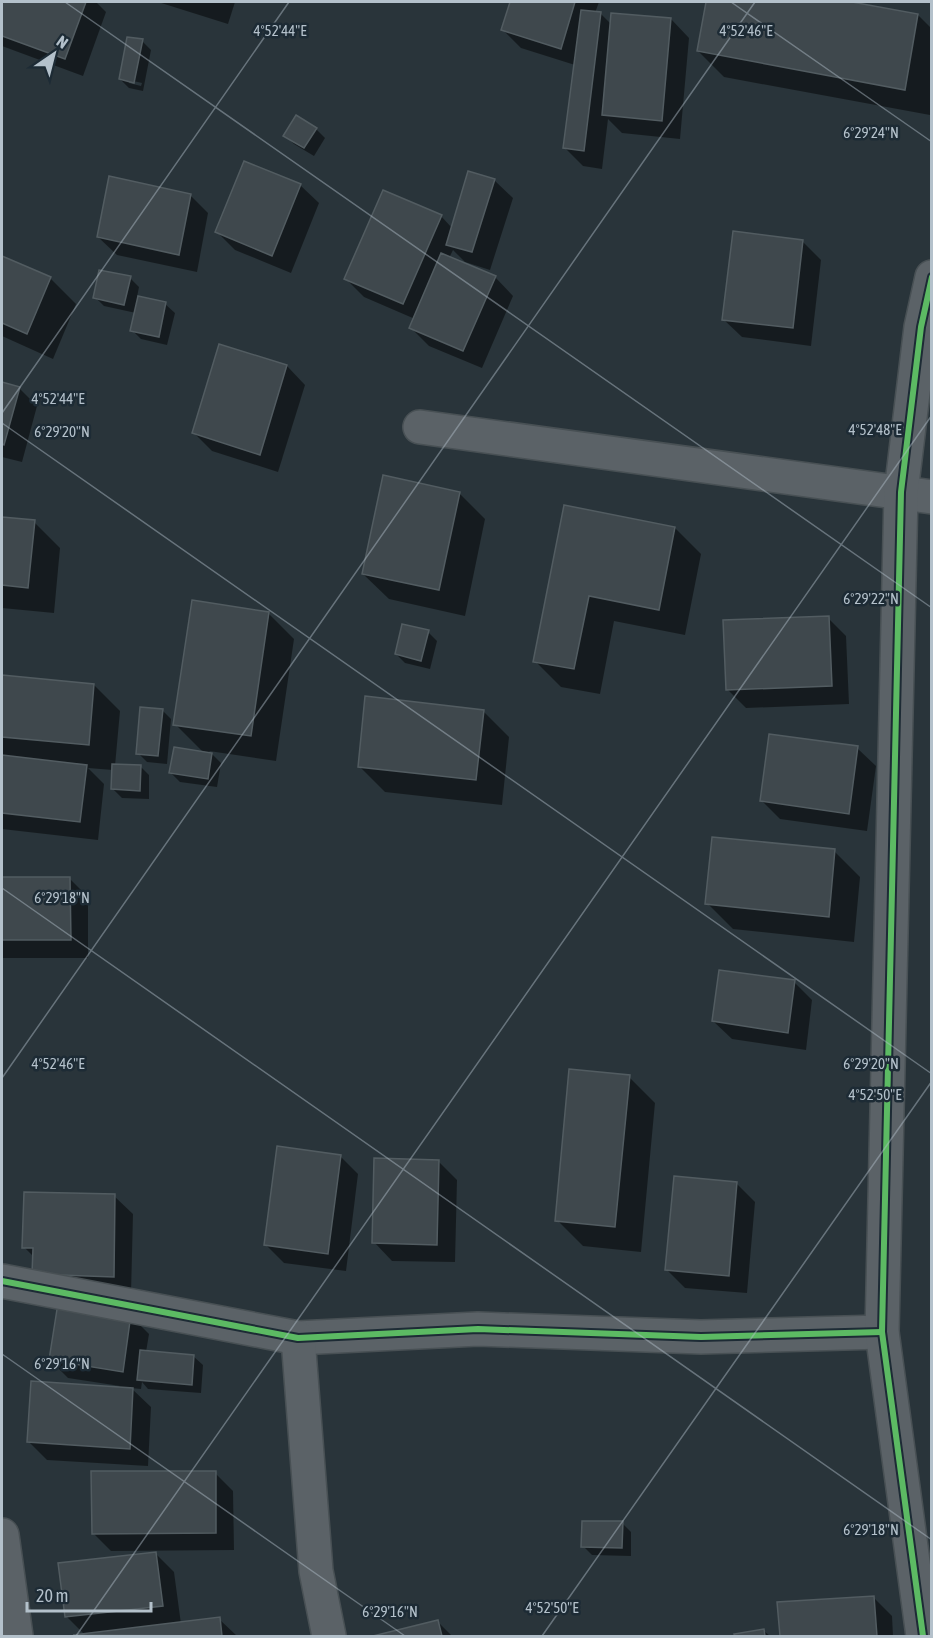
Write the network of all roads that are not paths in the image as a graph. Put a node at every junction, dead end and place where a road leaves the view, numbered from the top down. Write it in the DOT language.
graph roads {
  1 [pos="932,277"];
  2 [pos="420,427"];
  3 [pos="916,494"];
  4 [pos="2,1281"];
  5 [pos="882,1332"];
  6 [pos="298,1338"];
  7 [pos="2,1535"];
  8 [pos="16,1636"];
  9 [pos="329,1636"];
  10 [pos="923,1636"];
  1 -- 3 [label="street"];
  2 -- 3 [label="street"];
  3 -- 5 [label="street"];
  4 -- 6 [label="street"];
  5 -- 6 [label="street"];
  5 -- 10 [label="street"];
  6 -- 9 [label="street"];
  7 -- 8 [label="street"];
}
